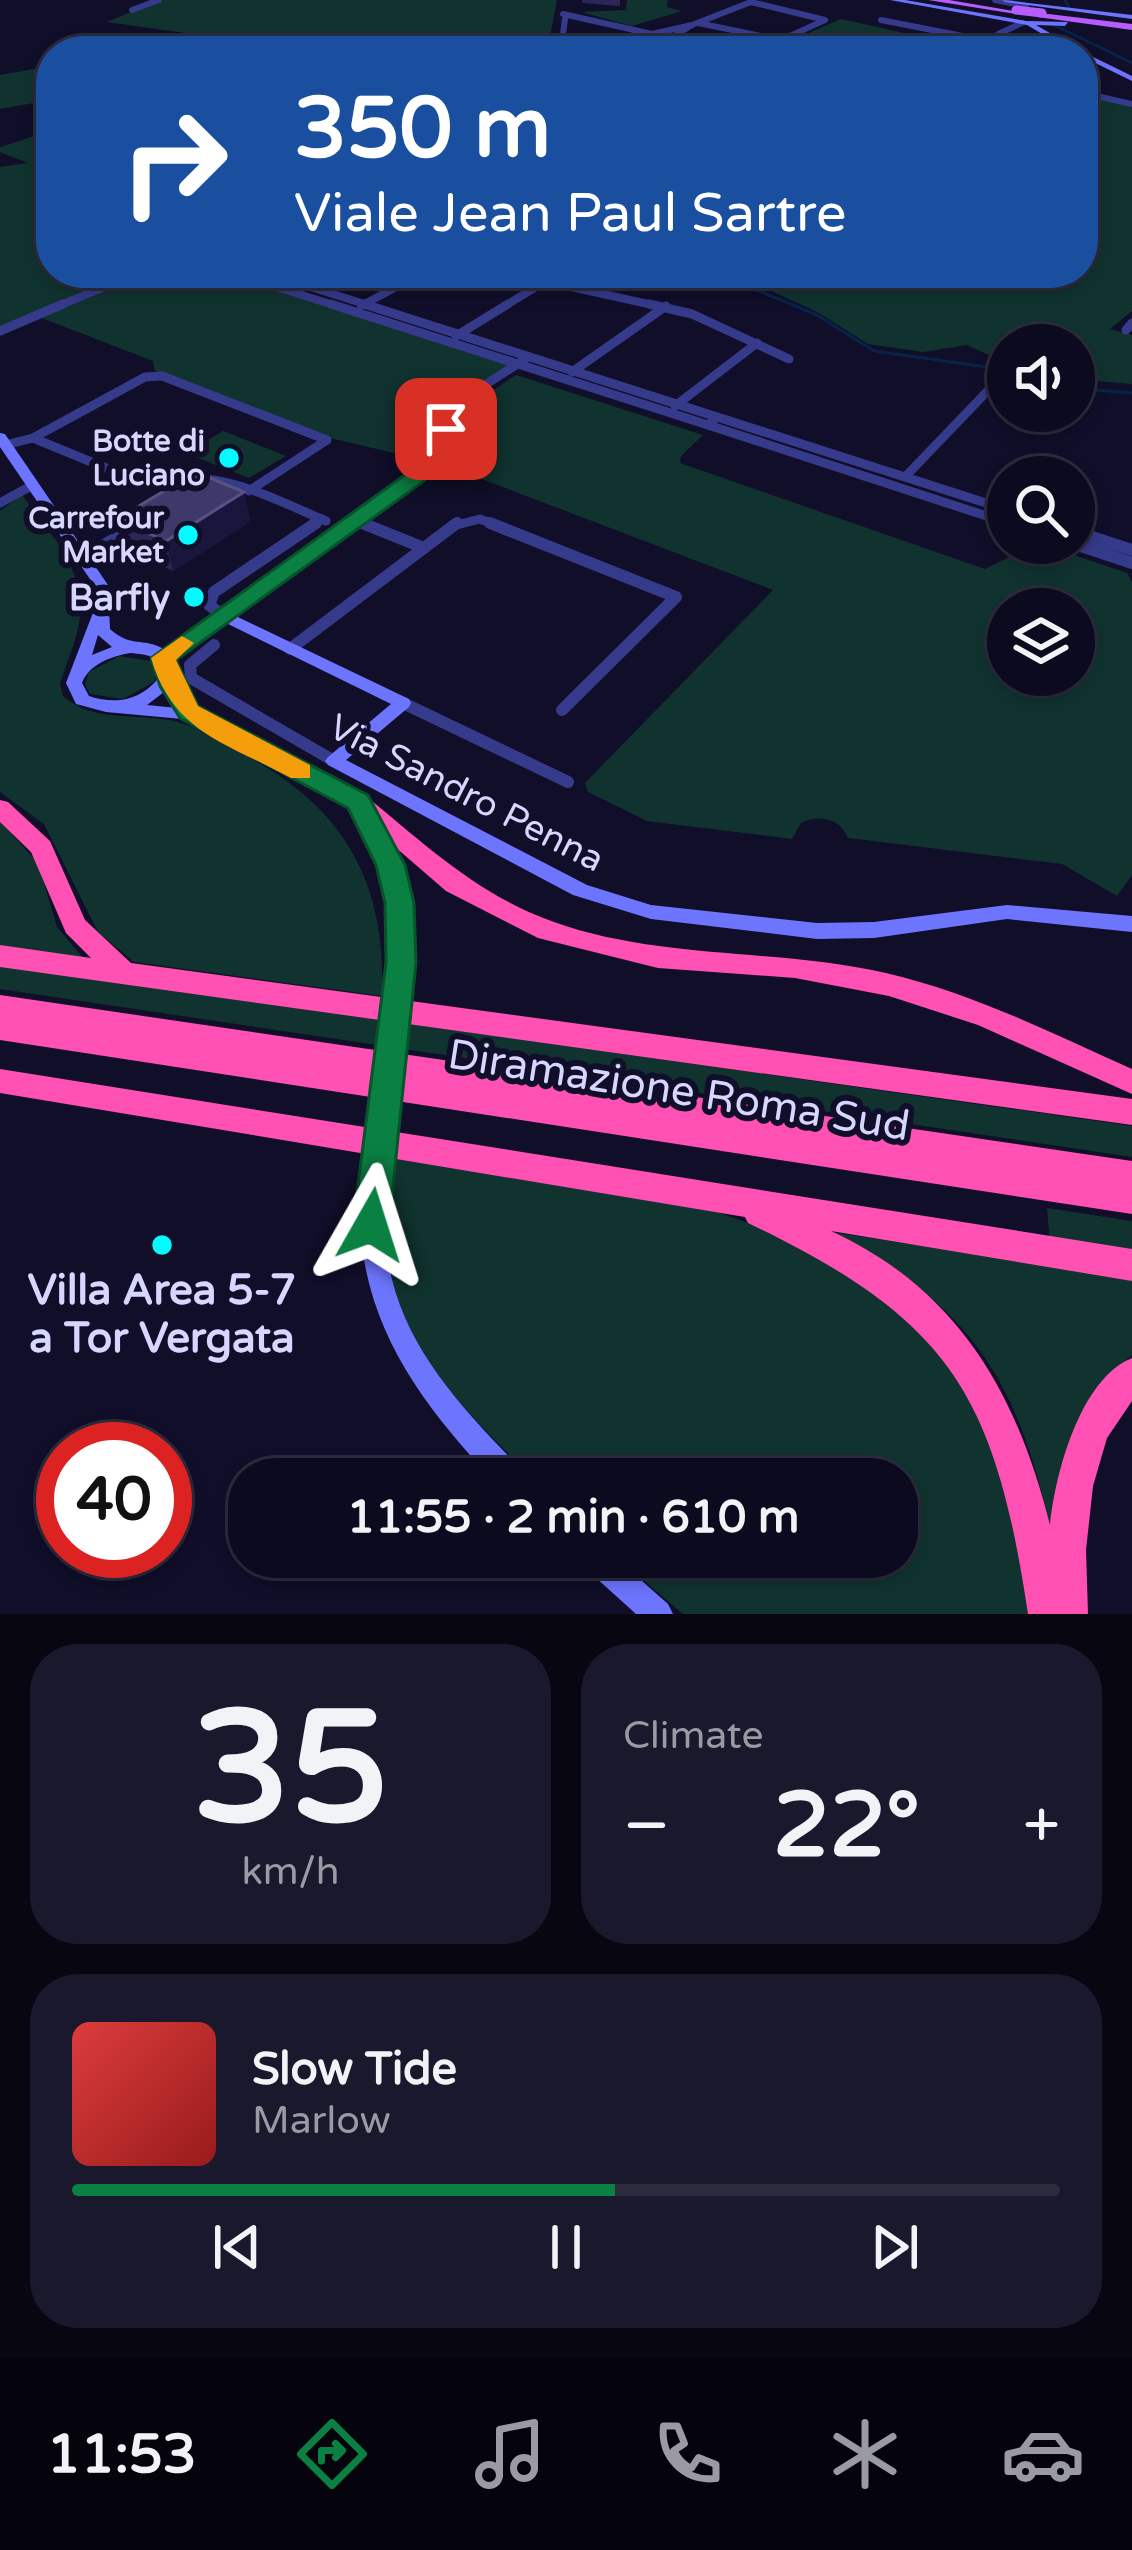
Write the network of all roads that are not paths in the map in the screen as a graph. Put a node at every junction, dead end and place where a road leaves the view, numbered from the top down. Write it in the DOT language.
graph roads {
  1 [pos="159,0"];
  2 [pos="562,0"];
  3 [pos="893,0"];
  4 [pos="932,0"];
  5 [pos="946,0"];
  6 [pos="995,0"];
  7 [pos="1005,0"];
  8 [pos="752,2"];
  9 [pos="132,10"];
  10 [pos="1029,15"];
  11 [pos="564,16"];
  12 [pos="881,20"];
  13 [pos="1131,22"];
  14 [pos="695,24"];
  15 [pos="1065,24"];
  16 [pos="669,29"];
  17 [pos="684,32"];
  18 [pos="652,34"];
  19 [pos="562,36"];
  20 [pos="649,36"];
  21 [pos="673,36"];
  22 [pos="761,36"];
  23 [pos="791,36"];
  24 [pos="962,36"];
  25 [pos="1001,36"];
  26 [pos="1058,36"];
  27 [pos="1098,61"];
  28 [pos="1132,79"];
  29 [pos="1098,96"];
  30 [pos="1132,104"];
  31 [pos="102,288"];
  32 [pos="279,288"];
  33 [pos="314,288"];
  34 [pos="395,288"];
  35 [pos="533,288"];
  36 [pos="578,288"];
  37 [pos="364,305"];
  38 [pos="666,306"];
  39 [pos="352,311"];
  40 [pos="0,331"];
  41 [pos="458,335"];
  42 [pos="447,342"];
  43 [pos="757,344"];
  44 [pos="528,357"];
  45 [pos="789,359"];
  46 [pos="516,364"];
  47 [pos="573,371"];
  48 [pos="562,379"];
  49 [pos="987,392"];
  50 [pos="671,408"];
  51 [pos="712,421"];
  52 [pos="33,438"];
  53 [pos="2,441"];
  54 [pos="905,477"];
  55 [pos="215,478"];
  56 [pos="143,484"];
  57 [pos="191,485"];
  58 [pos="31,486"];
  59 [pos="249,491"];
  60 [pos="179,501"];
  61 [pos="0,503"];
  62 [pos="987,503"];
  63 [pos="987,516"];
  64 [pos="322,519"];
  65 [pos="142,523"];
  66 [pos="349,524"];
  67 [pos="104,545"];
  68 [pos="1097,545"];
  69 [pos="424,548"];
  70 [pos="1132,550"];
  71 [pos="1132,563"];
  72 [pos="102,604"];
  73 [pos="221,614"];
  74 [pos="214,645"];
  75 [pos="135,649"];
  76 [pos="290,649"];
  77 [pos="166,667"];
  78 [pos="78,673"];
  79 [pos="403,703"];
  80 [pos="117,707"];
  81 [pos="562,710"];
  82 [pos="203,722"];
  83 [pos="334,760"];
  84 [pos="568,782"];
  85 [pos="358,802"];
  86 [pos="0,808"];
  87 [pos="1132,924"];
  88 [pos="0,956"];
  89 [pos="125,973"];
  90 [pos="0,1006"];
  91 [pos="0,1028"];
  92 [pos="0,1081"];
  93 [pos="1132,1082"];
  94 [pos="1132,1112"];
  95 [pos="587,1174"];
  96 [pos="1132,1175"];
  97 [pos="1132,1200"];
  98 [pos="1132,1265"];
  99 [pos="1132,1375"];
  100 [pos="492,1458"];
  101 [pos="618,1578"];
  102 [pos="658,1614"];
  103 [pos="1047,1614"];
  104 [pos="1069,1614"];
  1 -- 9 [label="street"];
  2 -- 11 [label="street"];
  3 -- 10 [label="street"];
  4 -- 10 [label="main road"];
  5 -- 10 [label="main road"];
  6 -- 10 [label="street"];
  7 -- 10 [label="street"];
  8 -- 14 [label="street"];
  8 -- 23 [label="street"];
  10 -- 13 [label="main road"];
  10 -- 13 [label="street"];
  10 -- 15 [label="street"];
  10 -- 15 [label="street"];
  10 -- 25 [label="street"];
  10 -- 26 [label="street"];
  11 -- 18 [label="street"];
  11 -- 19 [label="street"];
  12 -- 24 [label="street"];
  13 -- 15 [label="street"];
  14 -- 16 [label="street"];
  14 -- 17 [label="street"];
  14 -- 22 [label="street"];
  16 -- 17 [label="street"];
  16 -- 18 [label="street"];
  17 -- 21 [label="street"];
  18 -- 20 [label="street"];
  27 -- 28 [label="street"];
  29 -- 30 [label="street"];
  31 -- 40 [label="street"];
  32 -- 39 [label="street"];
  33 -- 37 [label="street"];
  34 -- 37 [label="street"];
  35 -- 41 [label="street"];
  36 -- 38 [label="street"];
  37 -- 39 [label="street"];
  37 -- 41 [label="street"];
  38 -- 43 [label="street"];
  38 -- 47 [label="street"];
  39 -- 42 [label="street"];
  41 -- 42 [label="street"];
  41 -- 44 [label="street"];
  42 -- 46 [label="street"];
  43 -- 45 [label="street"];
  43 -- 50 [label="street"];
  44 -- 46 [label="street"];
  44 -- 47 [label="street"];
  46 -- 48 [label="street"];
  46 -- 66 [label="street"];
  47 -- 48 [label="street"];
  47 -- 50 [label="street"];
  48 -- 50 [label="street"];
  49 -- 54 [label="street"];
  50 -- 51 [label="street"];
  51 -- 54 [label="street"];
  51 -- 63 [label="street"];
  52 -- 53 [label="street"];
  52 -- 56 [label="street"];
  52 -- 59 [label="street"];
  53 -- 58 [label="street"];
  54 -- 62 [label="street"];
  55 -- 56 [label="street"];
  55 -- 57 [label="street"];
  55 -- 59 [label="street"];
  56 -- 57 [label="street"];
  57 -- 60 [label="street"];
  58 -- 61 [label="street"];
  58 -- 72 [label="street"];
  59 -- 64 [label="street"];
  64 -- 66 [label="street"];
  64 -- 73 [label="street"];
  65 -- 67 [label="street"];
  66 -- 69 [label="street"];
  66 -- 73 [label="street"];
  68 -- 70 [label="street"];
  68 -- 71 [label="street"];
  69 -- 76 [label="street"];
  69 -- 81 [label="street"];
  72 -- 75 [label="street"];
  72 -- 78 [label="street"];
  73 -- 76 [label="street"];
  73 -- 77 [label="street"];
  74 -- 83 [label="street, Via Sandro Penna"];
  75 -- 77 [label="street"];
  75 -- 78 [label="street"];
  76 -- 79 [label="street"];
  77 -- 80 [label="street"];
  77 -- 82 [label="street"];
  78 -- 80 [label="street"];
  79 -- 83 [label="street"];
  79 -- 84 [label="street"];
  80 -- 82 [label="street"];
  82 -- 85 [label="street"];
  83 -- 87 [label="street, Via Sandro Penna"];
  85 -- 93 [label="highway"];
  85 -- 100 [label="street, bridge"];
  86 -- 89 [label="highway"];
  88 -- 89 [label="highway"];
  89 -- 94 [label="highway"];
  90 -- 96 [label="highway, Diramazione Roma Sud"];
  91 -- 97 [label="highway, Diramazione Roma Sud"];
  92 -- 95 [label="highway"];
  95 -- 98 [label="highway"];
  95 -- 103 [label="highway"];
  99 -- 104 [label="highway"];
  101 -- 102 [label="street"];
}
